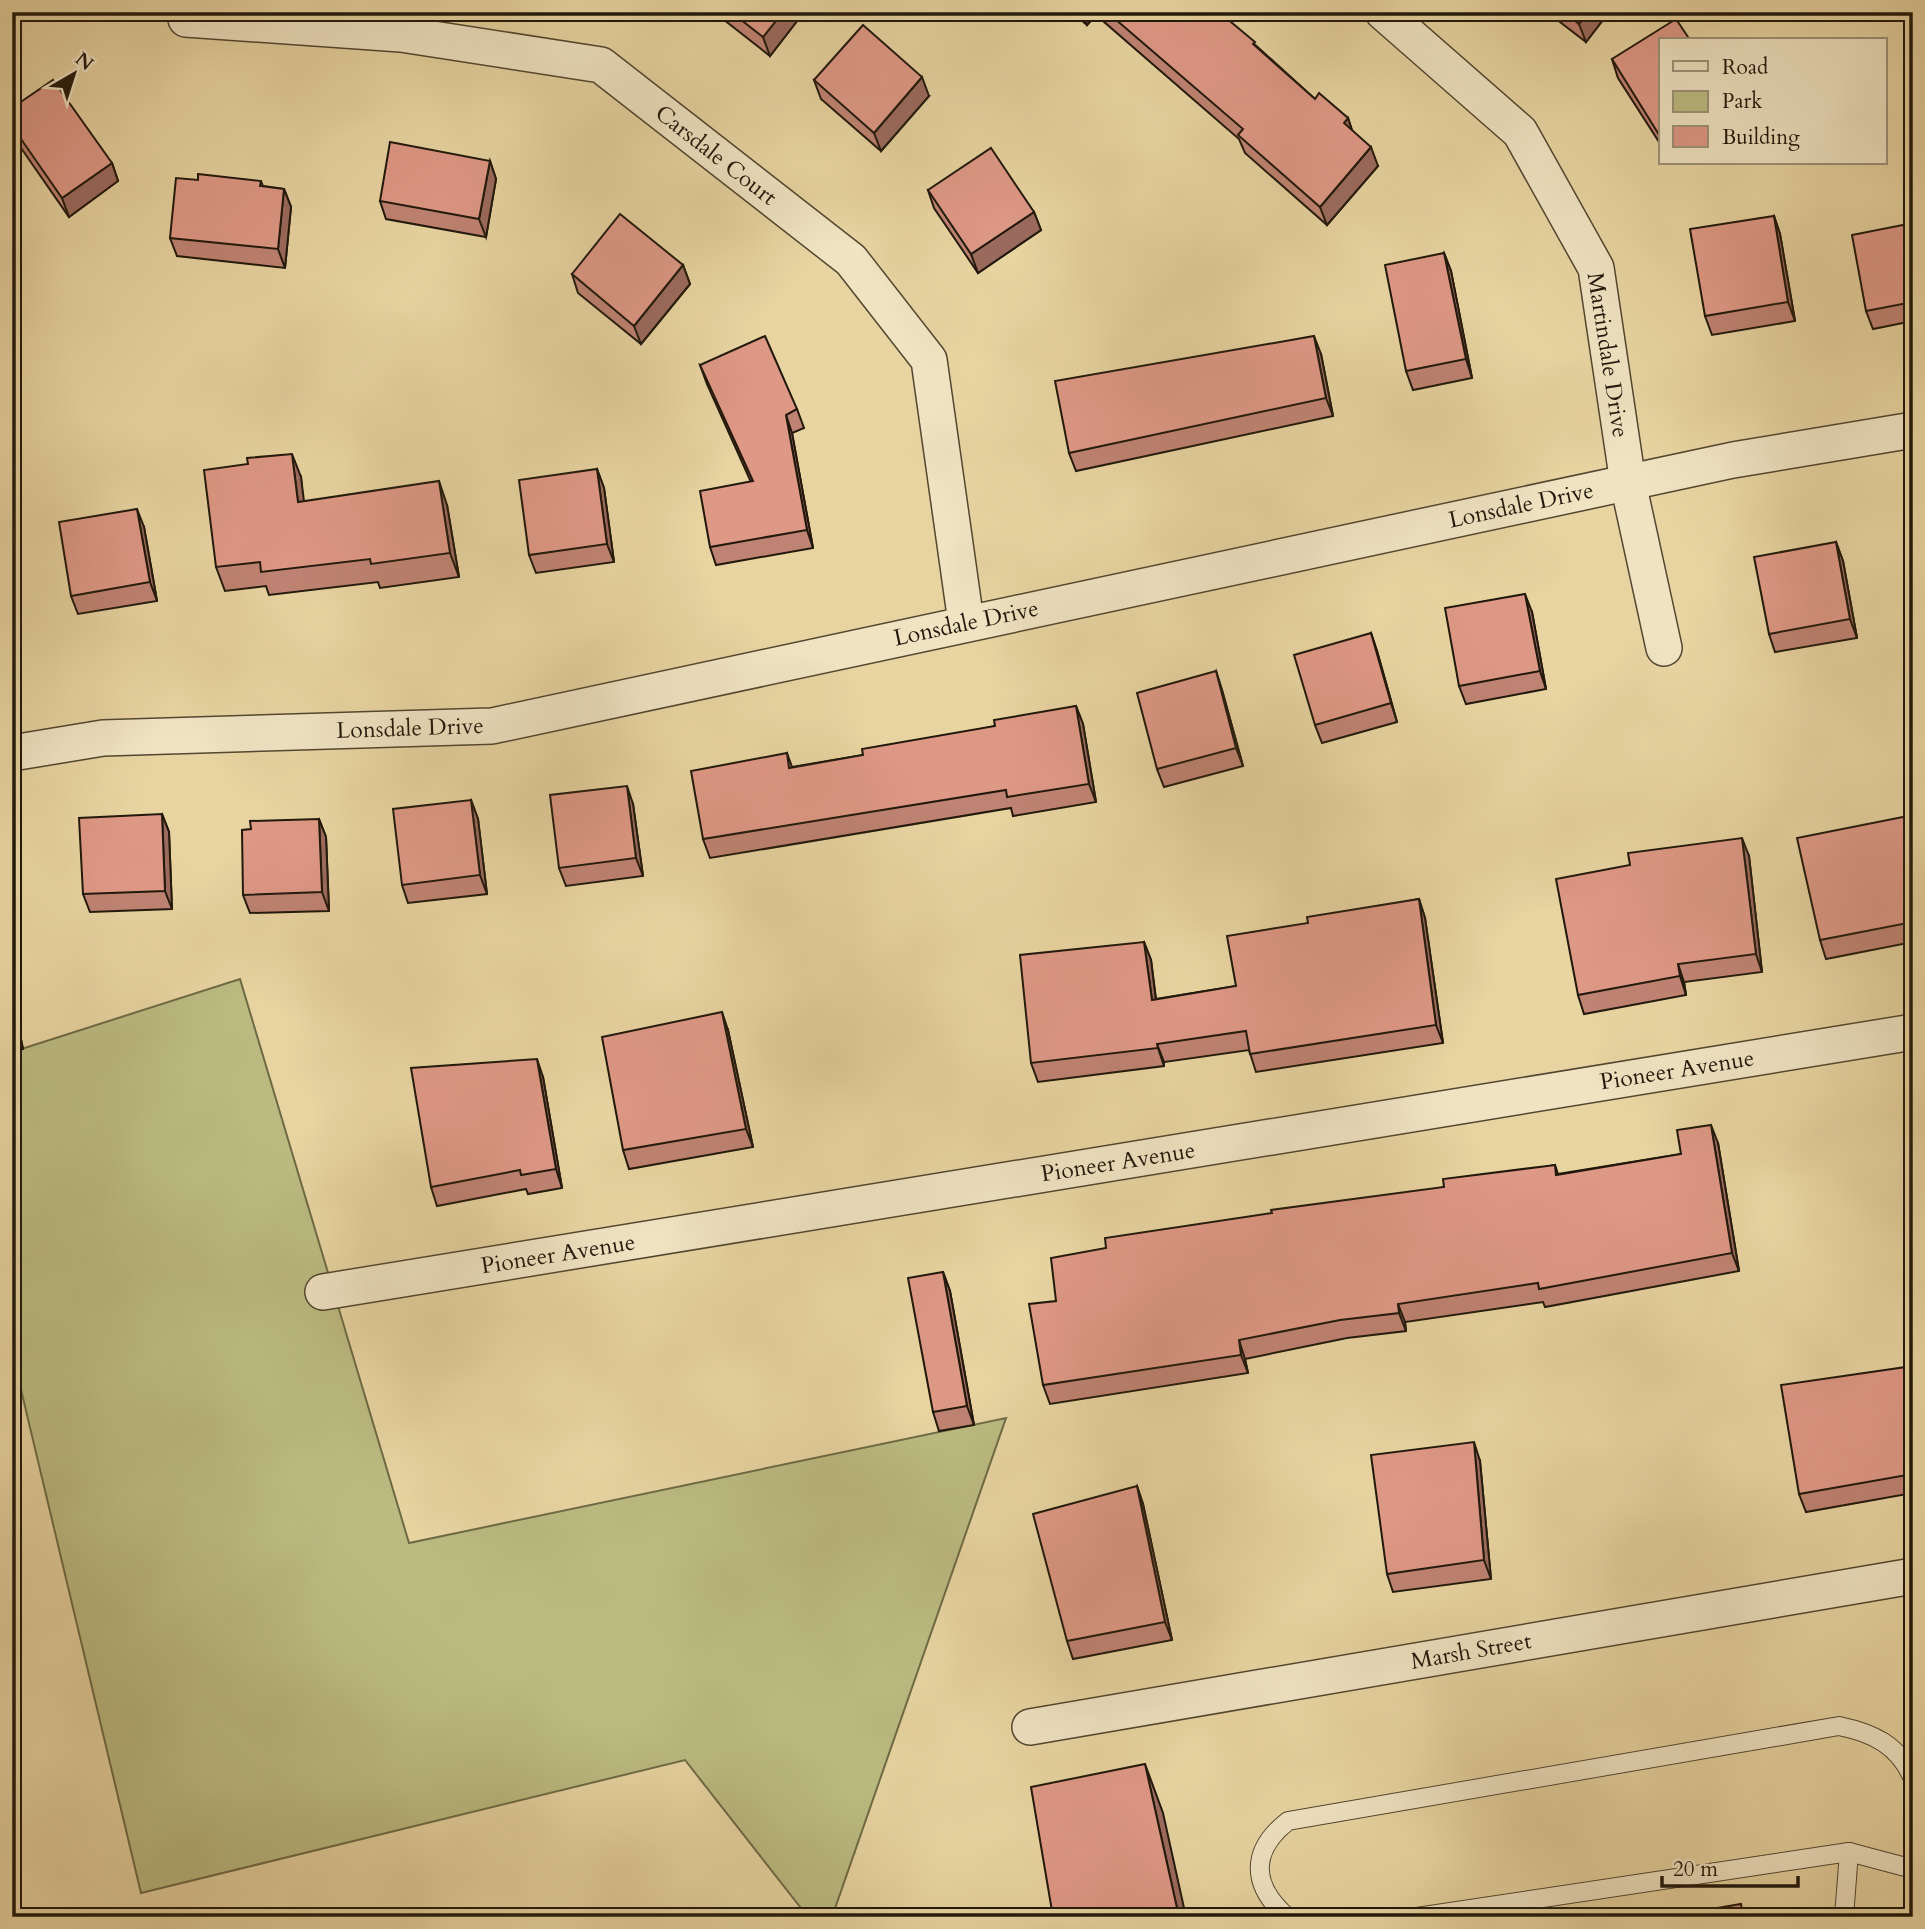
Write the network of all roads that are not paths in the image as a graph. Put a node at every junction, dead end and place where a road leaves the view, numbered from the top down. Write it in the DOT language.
graph roads {
  1 [pos="1383,12"];
  2 [pos="187,19"];
  3 [pos="1913,430"];
  4 [pos="1628,483"];
  5 [pos="966,622"];
  6 [pos="1664,648"];
  7 [pos="12,753"];
  8 [pos="1913,1032"];
  9 [pos="323,1292"];
  10 [pos="1913,1576"];
  11 [pos="1030,1727"];
  12 [pos="1913,1779"];
  13 [pos="1849,1852"];
  14 [pos="1913,1864"];
  15 [pos="1912,1869"];
  16 [pos="1287,1917"];
  17 [pos="1417,1917"];
  18 [pos="1844,1917"];
  1 -- 4 [label="street, Martindale Drive"];
  2 -- 5 [label="street, Carsdale Court"];
  3 -- 4 [label="street, Lonsdale Drive"];
  4 -- 5 [label="street, Lonsdale Drive"];
  4 -- 6 [label="street, Martindale Drive"];
  5 -- 7 [label="street, Lonsdale Drive"];
  8 -- 9 [label="street, Pioneer Avenue"];
  10 -- 11 [label="street, Marsh Street"];
  12 -- 16 [label="lane"];
  13 -- 15 [label="lane"];
  13 -- 17 [label="lane"];
  13 -- 18 [label="lane"];
  14 -- 15 [label="lane"];
}
